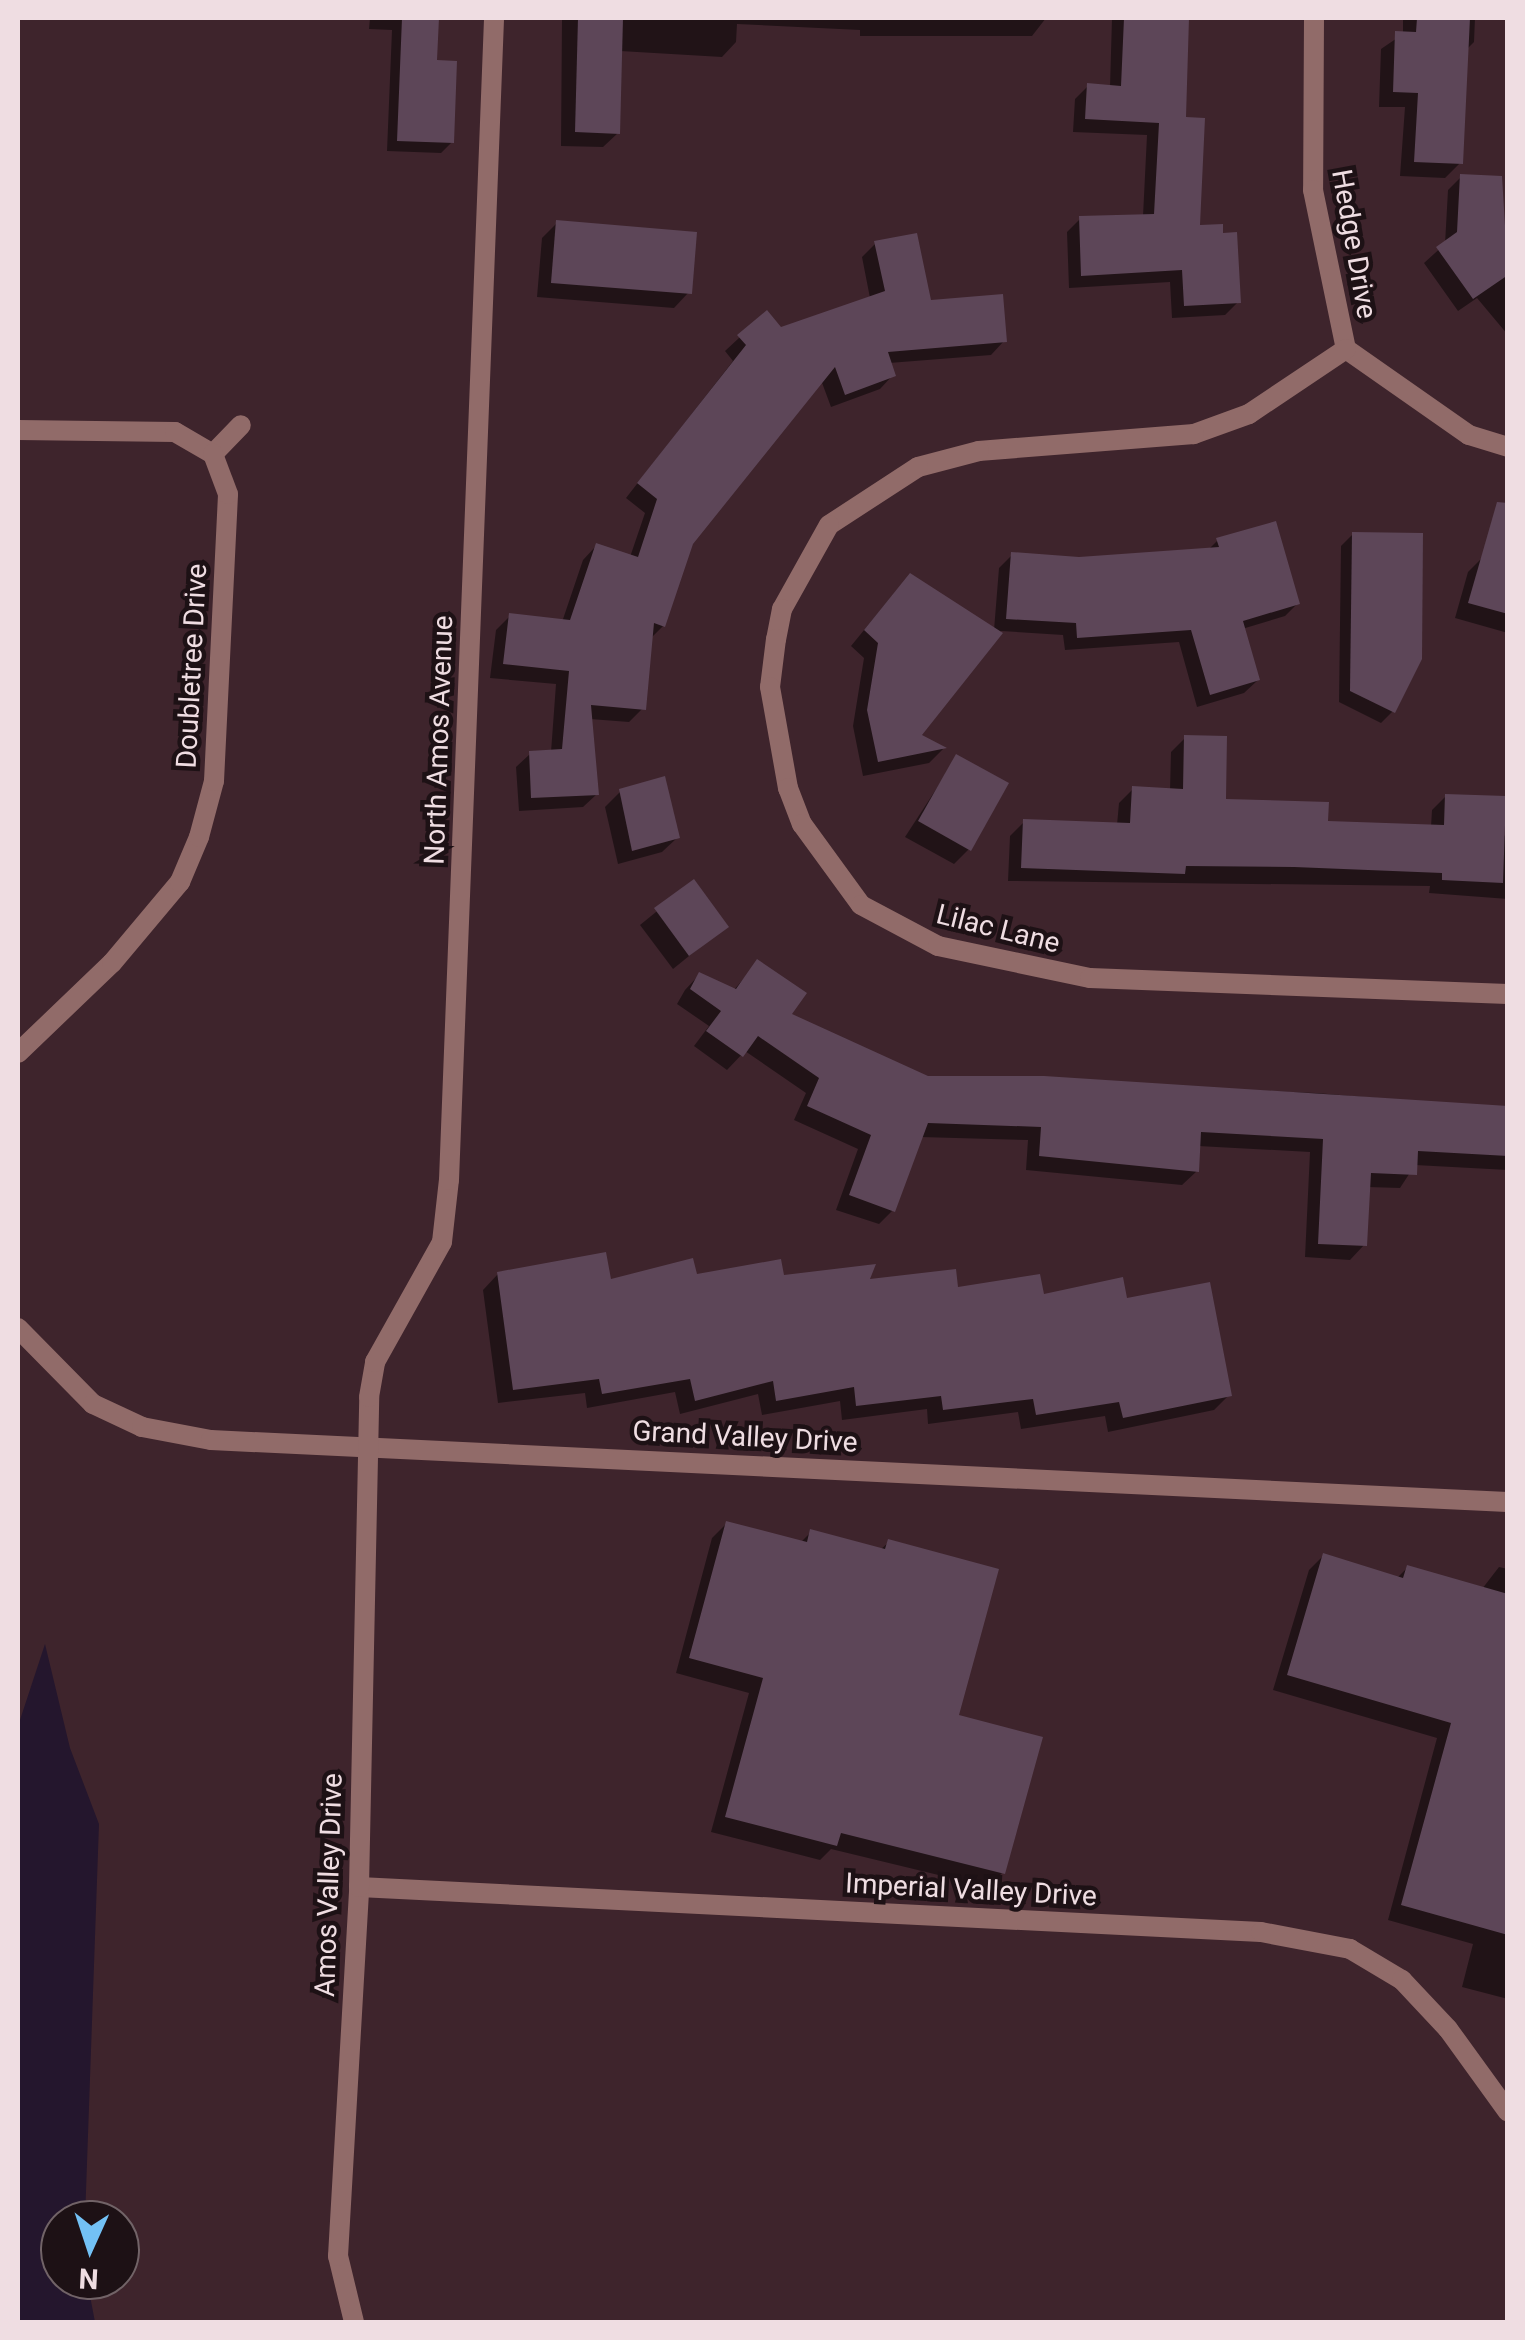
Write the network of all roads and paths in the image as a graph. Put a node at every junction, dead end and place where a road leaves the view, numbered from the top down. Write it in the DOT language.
graph roads {
  1 [pos="494,18"];
  2 [pos="1314,18"];
  3 [pos="1346,349"];
  4 [pos="242,425"];
  5 [pos="18,430"];
  6 [pos="1508,447"];
  7 [pos="213,454"];
  8 [pos="1508,994"];
  9 [pos="18,1053"];
  10 [pos="18,1328"];
  11 [pos="368,1446"];
  12 [pos="1508,1502"];
  13 [pos="359,1888"];
  14 [pos="1508,2112"];
  15 [pos="354,2322"];
  1 -- 11 [label="street, North Amos Avenue"];
  2 -- 3 [label="street, Hedge Drive"];
  3 -- 6 [label="street, Hedge Drive"];
  3 -- 8 [label="street, Lilac Lane"];
  4 -- 7 [label="street"];
  5 -- 7 [label="street"];
  7 -- 9 [label="street, Doubletree Drive"];
  10 -- 11 [label="street, Grand Valley Drive"];
  11 -- 12 [label="street, Grand Valley Drive"];
  11 -- 13 [label="street, Amos Valley Drive"];
  13 -- 14 [label="street, Imperial Valley Drive"];
  13 -- 15 [label="street, Amos Valley Drive"];
}
